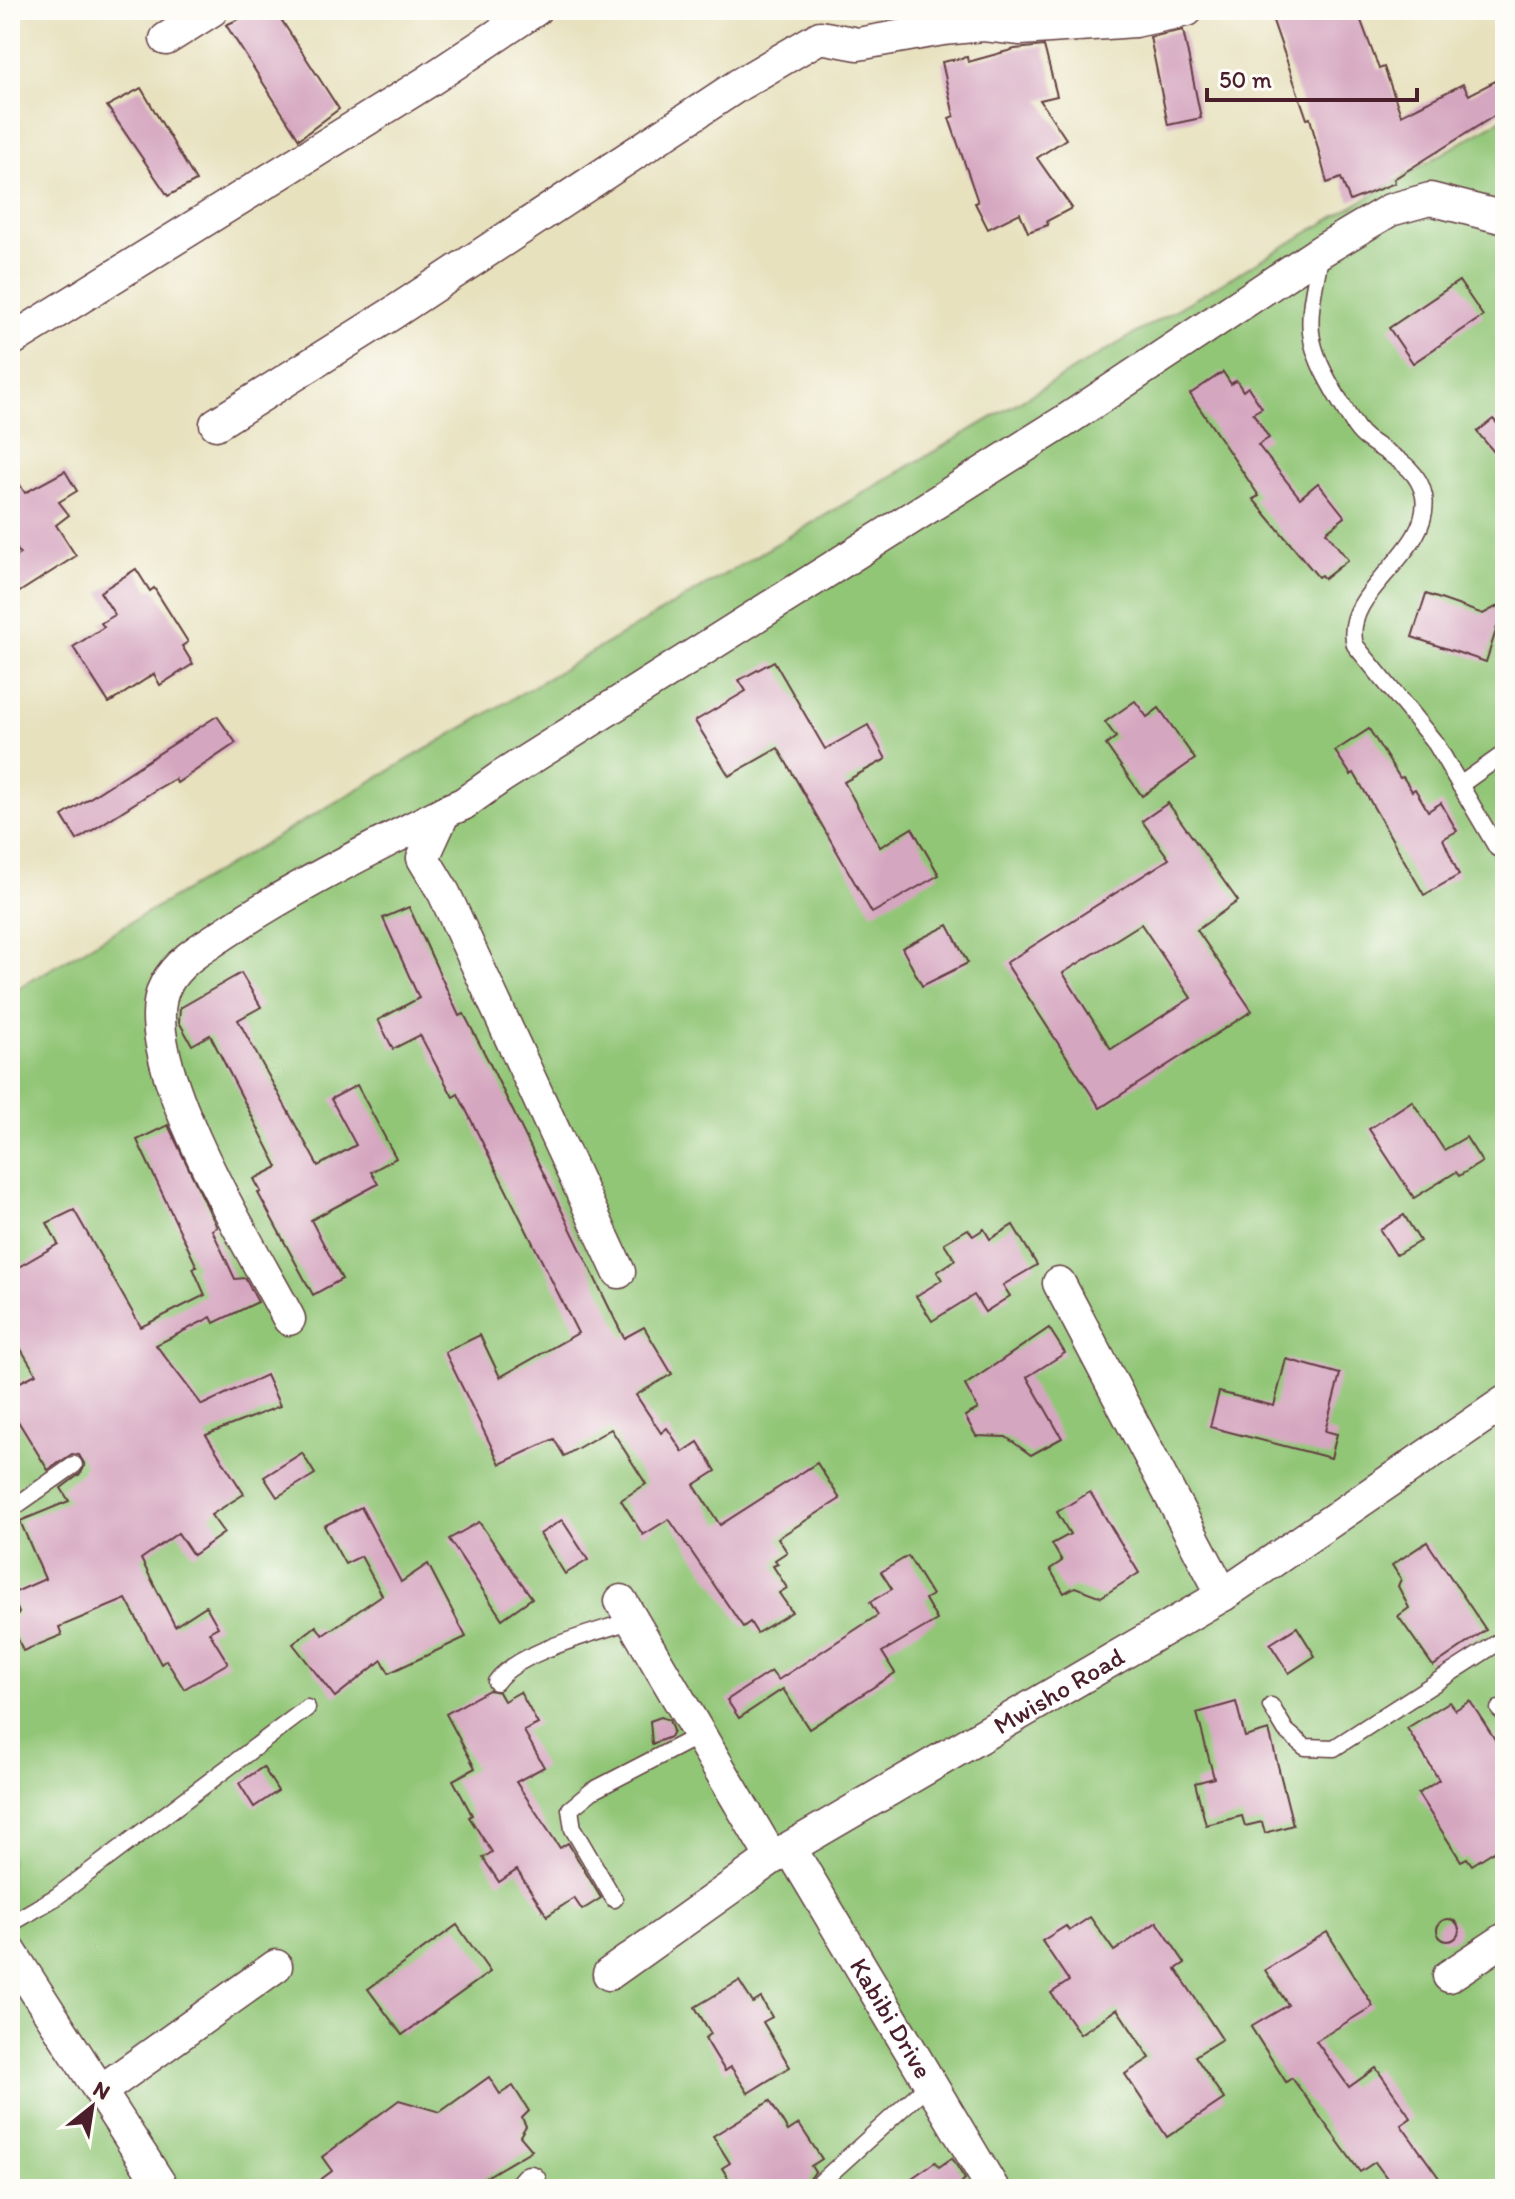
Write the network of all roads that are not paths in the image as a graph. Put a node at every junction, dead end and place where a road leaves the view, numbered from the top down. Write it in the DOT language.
graph roads {
  1 [pos="212,10"];
  2 [pos="535,10"];
  3 [pos="1187,10"];
  4 [pos="166,39"];
  5 [pos="1505,218"];
  6 [pos="1321,251"];
  7 [pos="10,341"];
  8 [pos="216,424"];
  9 [pos="1505,753"];
  10 [pos="1460,785"];
  11 [pos="444,812"];
  12 [pos="1497,848"];
  13 [pos="619,1272"];
  14 [pos="1059,1283"];
  15 [pos="289,1319"];
  16 [pos="1505,1402"];
  17 [pos="74,1465"];
  18 [pos="10,1510"];
  19 [pos="1223,1595"];
  20 [pos="627,1611"];
  21 [pos="1505,1638"];
  22 [pos="496,1682"];
  23 [pos="1271,1706"];
  24 [pos="307,1708"];
  25 [pos="700,1735"];
  26 [pos="781,1853"];
  27 [pos="614,1899"];
  28 [pos="10,1924"];
  29 [pos="1505,1939"];
  30 [pos="276,1966"];
  31 [pos="14,1968"];
  32 [pos="609,1974"];
  33 [pos="1449,1976"];
  34 [pos="930,2083"];
  35 [pos="102,2090"];
  36 [pos="821,2182"];
  37 [pos="163,2189"];
  38 [pos="993,2189"];
  1 -- 4 [label="street"];
  2 -- 7 [label="street"];
  3 -- 8 [label="street"];
  5 -- 6 [label="street"];
  6 -- 10 [label="lane"];
  6 -- 11 [label="street"];
  9 -- 10 [label="lane"];
  10 -- 12 [label="lane"];
  11 -- 13 [label="street"];
  11 -- 15 [label="street"];
  14 -- 19 [label="street"];
  16 -- 19 [label="street, Mwisho Road"];
  17 -- 18 [label="lane"];
  19 -- 26 [label="street, Mwisho Road"];
  20 -- 22 [label="lane"];
  20 -- 25 [label="street, Kabibi Drive"];
  21 -- 23 [label="lane"];
  24 -- 28 [label="lane"];
  25 -- 26 [label="street, Kabibi Drive"];
  25 -- 27 [label="lane"];
  26 -- 32 [label="street, Mwisho Road"];
  26 -- 34 [label="street, Kabibi Drive"];
  29 -- 33 [label="street"];
  30 -- 35 [label="street"];
  31 -- 35 [label="street"];
  34 -- 36 [label="lane"];
  34 -- 38 [label="street, Kabibi Drive"];
  35 -- 37 [label="street"];
}
